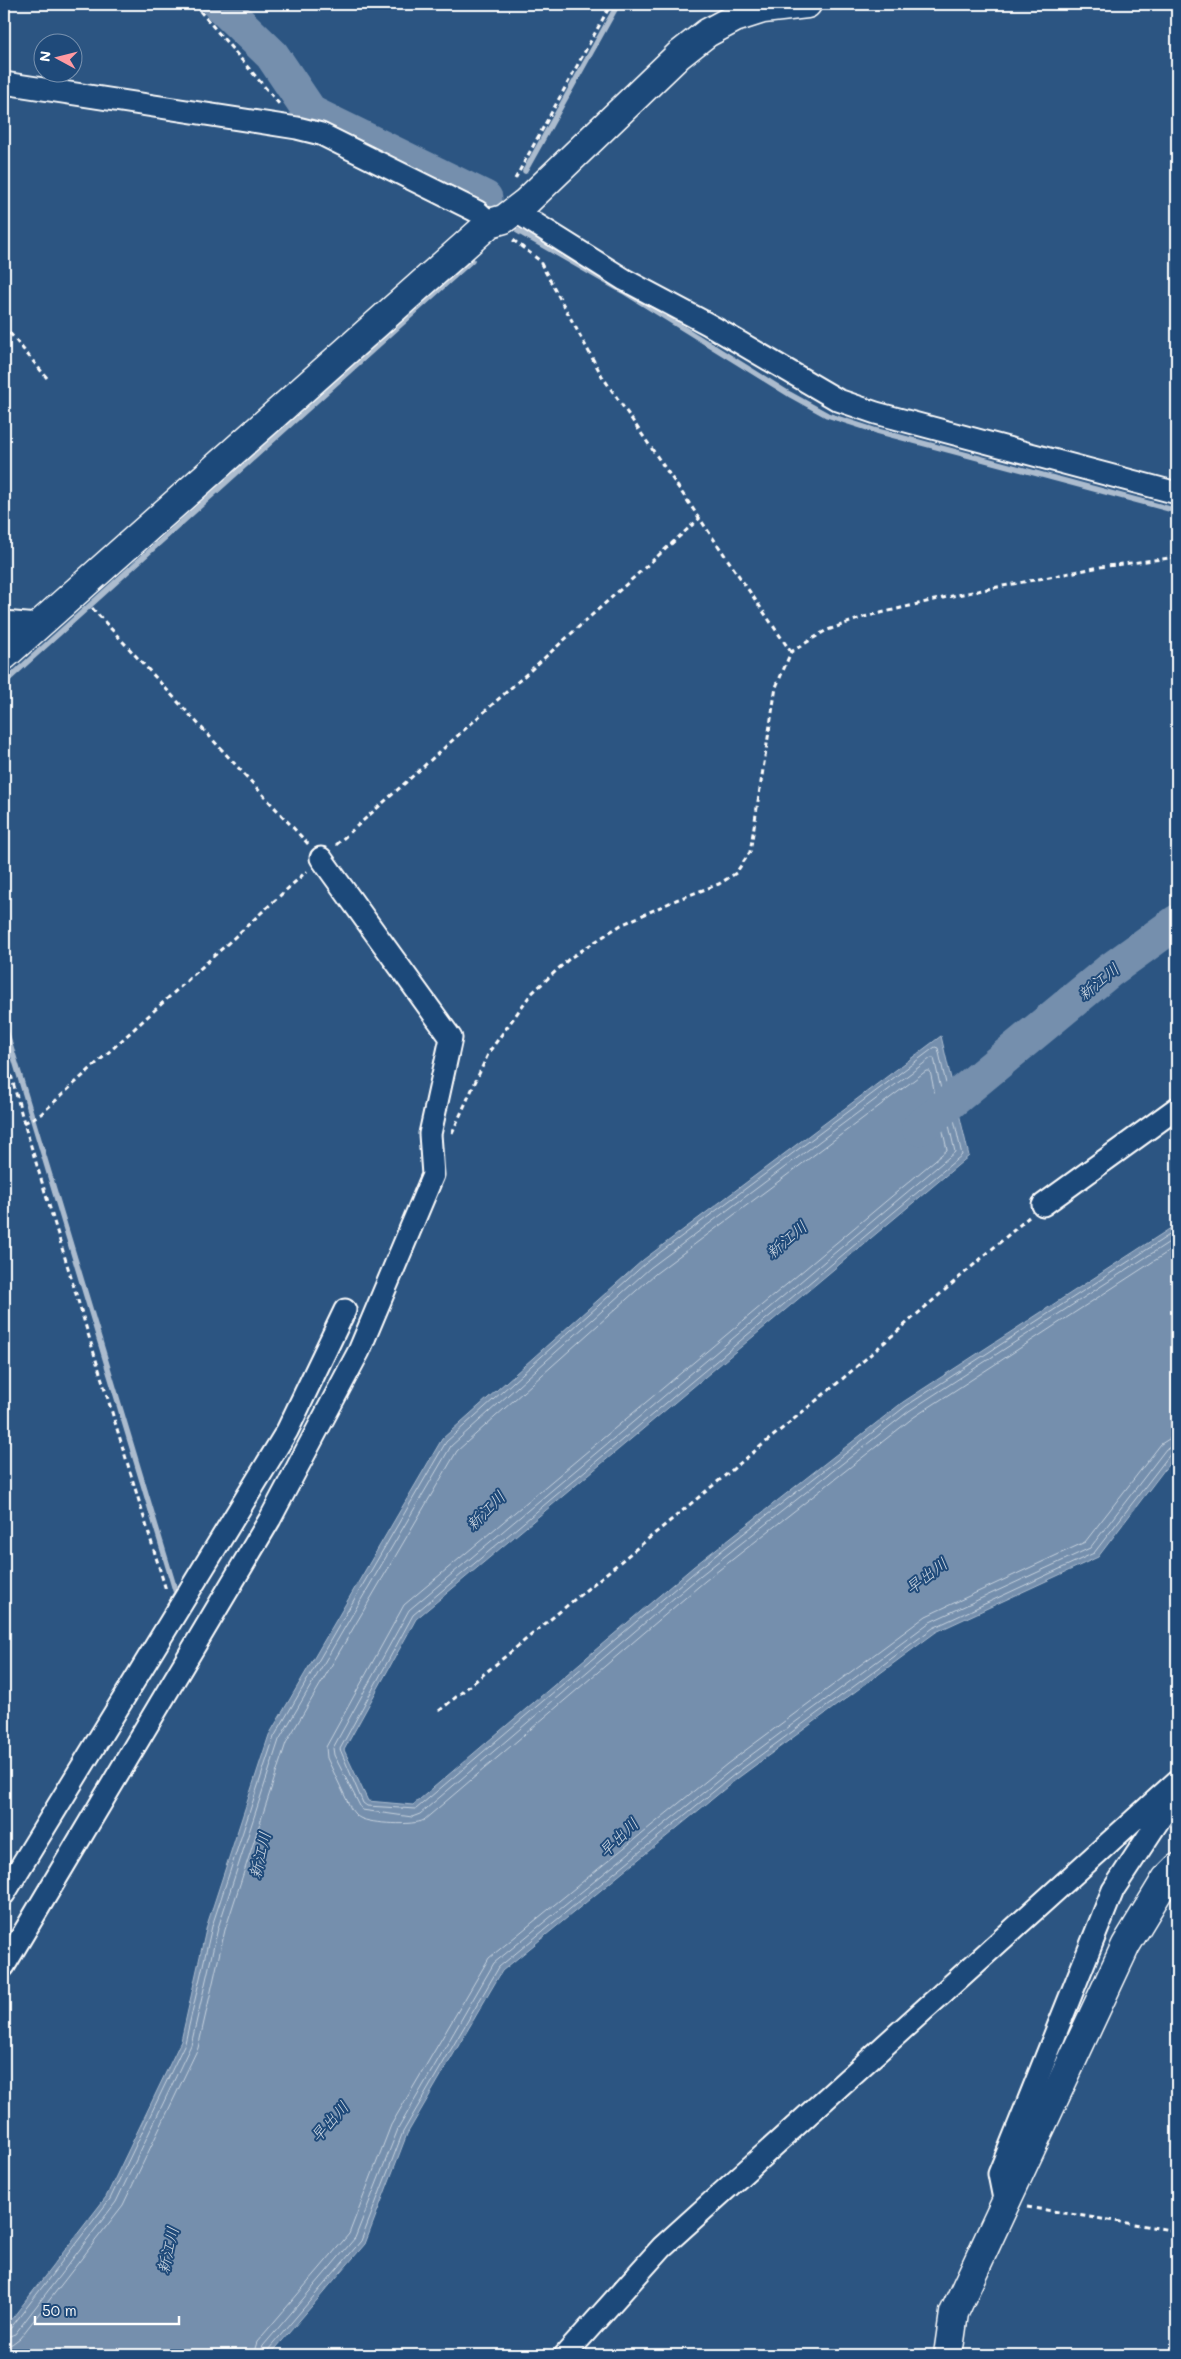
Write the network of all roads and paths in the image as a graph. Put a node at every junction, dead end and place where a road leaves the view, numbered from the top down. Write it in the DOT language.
graph roads {
  1 [pos="194,4"];
  2 [pos="610,4"];
  3 [pos="807,4"];
  4 [pos="4,83"];
  5 [pos="296,128"];
  6 [pos="521,206"];
  7 [pos="490,223"];
  8 [pos="4,326"];
  9 [pos="47,378"];
  10 [pos="1177,493"];
  11 [pos="700,518"];
  12 [pos="1177,557"];
  13 [pos="76,591"];
  14 [pos="4,622"];
  15 [pos="38,625"];
  16 [pos="791,652"];
  17 [pos="4,656"];
  18 [pos="322,858"];
  19 [pos="4,1049"];
  20 [pos="1177,1108"];
  21 [pos="24,1123"];
  22 [pos="449,1140"];
  23 [pos="1043,1205"];
  24 [pos="345,1310"];
  25 [pos="175,1618"];
  26 [pos="439,1710"];
  27 [pos="1177,1781"];
  28 [pos="1177,1800"];
  29 [pos="1177,1868"];
  30 [pos="4,1894"];
  31 [pos="4,1966"];
  32 [pos="1005,2204"];
  33 [pos="1177,2231"];
  34 [pos="565,2355"];
  35 [pos="948,2355"];
  1 -- 5 [label="path"];
  2 -- 6 [label="path"];
  3 -- 6 [label="street"];
  4 -- 5 [label="street"];
  5 -- 7 [label="street"];
  6 -- 7 [label="street"];
  6 -- 10 [label="street"];
  7 -- 11 [label="path"];
  7 -- 13 [label="street"];
  8 -- 9 [label="path"];
  11 -- 16 [label="path"];
  11 -- 18 [label="path"];
  12 -- 16 [label="path"];
  13 -- 15 [label="street"];
  13 -- 18 [label="path"];
  14 -- 15 [label="street"];
  15 -- 17 [label="street"];
  16 -- 22 [label="path"];
  18 -- 21 [label="path"];
  18 -- 31 [label="street"];
  19 -- 21 [label="path"];
  20 -- 23 [label="street"];
  21 -- 25 [label="path"];
  23 -- 26 [label="path"];
  24 -- 25 [label="street"];
  25 -- 30 [label="street"];
  27 -- 34 [label="street"];
  28 -- 32 [label="street"];
  29 -- 32 [label="street"];
  32 -- 33 [label="path"];
  32 -- 35 [label="street"];
}
